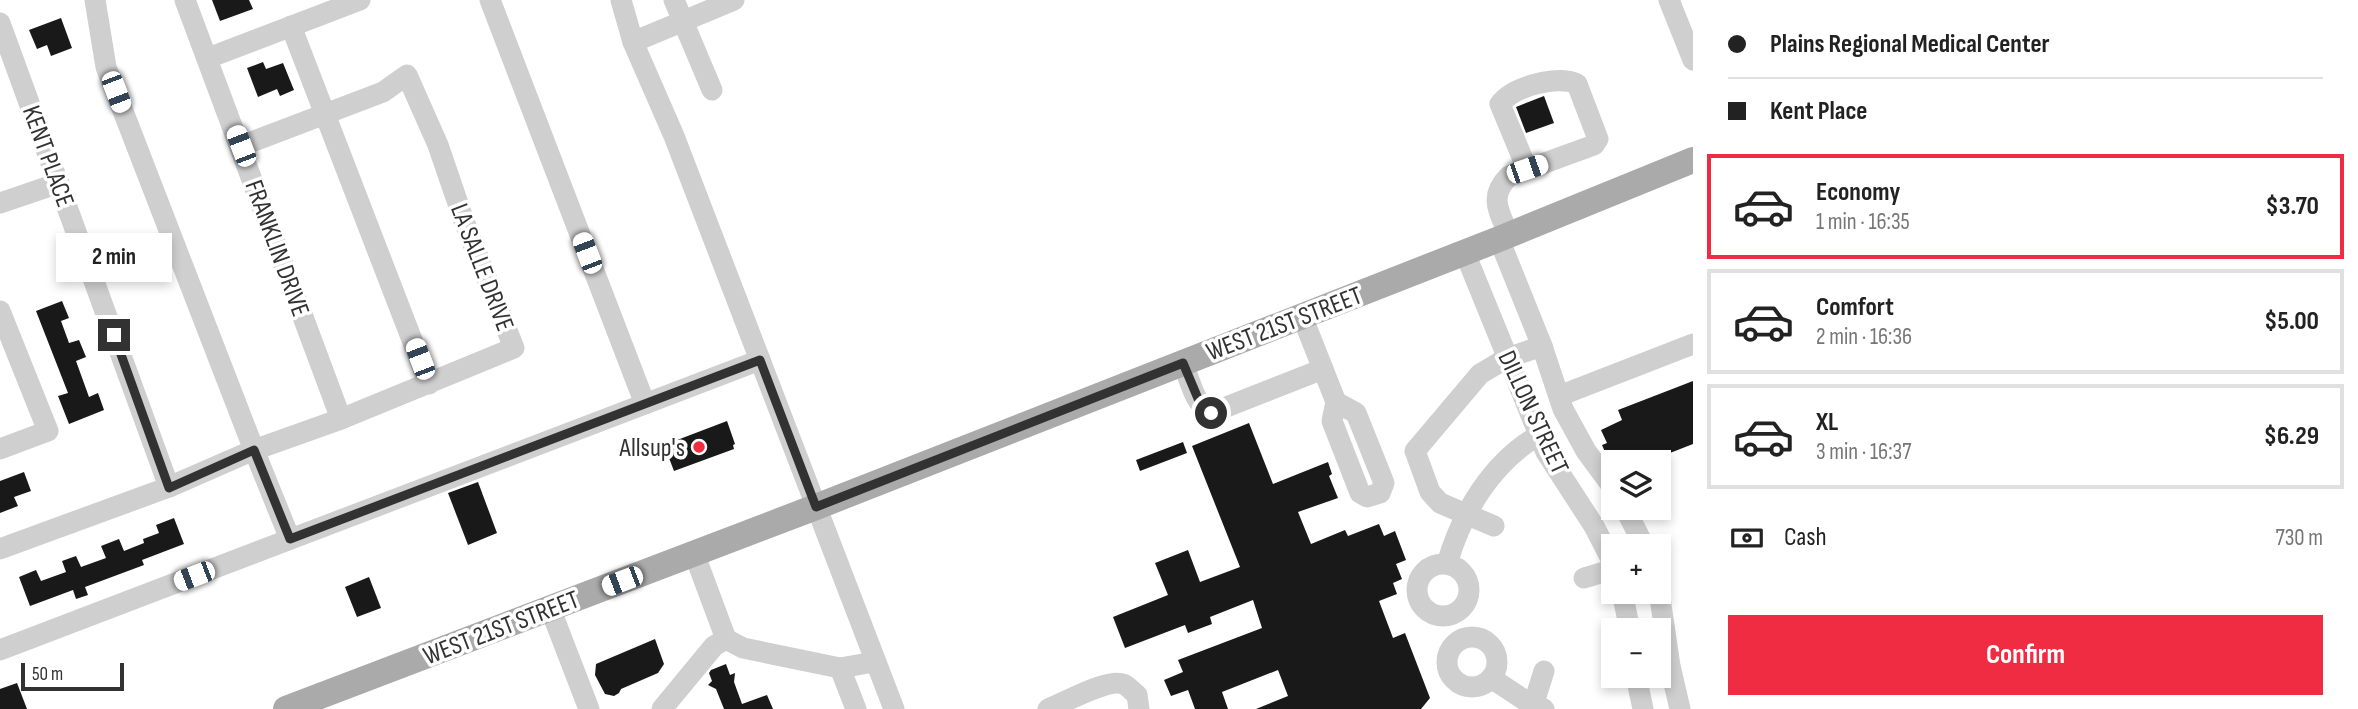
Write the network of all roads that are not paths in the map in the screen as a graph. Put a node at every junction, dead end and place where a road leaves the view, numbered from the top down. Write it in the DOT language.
graph roads {
  1 [pos="94,0"];
  2 [pos="185,0"];
  3 [pos="360,0"];
  4 [pos="490,0"];
  5 [pos="621,0"];
  6 [pos="734,0"];
  7 [pos="1669,0"];
  8 [pos="678,10"];
  9 [pos="0,23"];
  10 [pos="291,26"];
  11 [pos="633,41"];
  12 [pos="208,58"];
  13 [pos="1693,60"];
  14 [pos="712,90"];
  15 [pos="325,114"];
  16 [pos="241,146"];
  17 [pos="1693,160"];
  18 [pos="1527,169"];
  19 [pos="59,183"];
  20 [pos="0,203"];
  21 [pos="1504,237"];
  22 [pos="1465,253"];
  23 [pos="0,312"];
  24 [pos="1302,316"];
  25 [pos="1693,344"];
  26 [pos="1542,346"];
  27 [pos="1507,358"];
  28 [pos="760,360"];
  29 [pos="1183,363"];
  30 [pos="1323,369"];
  31 [pos="429,383"];
  32 [pos="1336,402"];
  33 [pos="1561,402"];
  34 [pos="645,404"];
  35 [pos="341,418"];
  36 [pos="1536,428"];
  37 [pos="0,449"];
  38 [pos="254,450"];
  39 [pos="1601,471"];
  40 [pos="169,488"];
  41 [pos="816,507"];
  42 [pos="1466,514"];
  43 [pos="1494,526"];
  44 [pos="290,539"];
  45 [pos="1601,540"];
  46 [pos="0,549"];
  47 [pos="694,553"];
  48 [pos="1447,564"];
  49 [pos="1601,572"];
  50 [pos="1584,578"];
  51 [pos="1661,604"];
  52 [pos="550,608"];
  53 [pos="726,639"];
  54 [pos="0,650"];
  55 [pos="874,662"];
  56 [pos="840,668"];
  57 [pos="1544,671"];
  58 [pos="1491,678"];
  59 [pos="1639,688"];
  60 [pos="1077,704"];
  61 [pos="1537,708"];
  62 [pos="286,709"];
  63 [pos="589,709"];
  64 [pos="662,709"];
  65 [pos="856,709"];
  66 [pos="894,709"];
  67 [pos="1048,709"];
  68 [pos="1139,709"];
  69 [pos="1643,709"];
  70 [pos="1680,709"];
  1 -- 38 [label="street"];
  2 -- 12 [label="street, FRANKLIN DRIVE"];
  3 -- 10 [label="street"];
  4 -- 34 [label="street"];
  5 -- 11 [label="street"];
  6 -- 8 [label="street"];
  7 -- 13 [label="street"];
  8 -- 11 [label="street"];
  8 -- 14 [label="street"];
  9 -- 19 [label="street, KENT PLACE"];
  10 -- 12 [label="street"];
  10 -- 15 [label="street"];
  11 -- 28 [label="street"];
  12 -- 16 [label="street, FRANKLIN DRIVE"];
  15 -- 16 [label="street, LA SALLE DRIVE"];
  15 -- 31 [label="street"];
  15 -- 31 [label="street, LA SALLE DRIVE"];
  16 -- 35 [label="street, FRANKLIN DRIVE"];
  17 -- 21 [label="main road, WEST 21ST STREET"];
  18 -- 18 [label="street, DILLON STREET"];
  18 -- 21 [label="street, DILLON STREET"];
  19 -- 20 [label="street"];
  19 -- 40 [label="street, KENT PLACE"];
  21 -- 22 [label="main road, WEST 21ST STREET"];
  21 -- 26 [label="street, DILLON STREET"];
  22 -- 24 [label="main road, WEST 21ST STREET"];
  22 -- 27 [label="street, DILLON STREET"];
  23 -- 37 [label="street"];
  24 -- 29 [label="main road, WEST 21ST STREET"];
  24 -- 30 [label="street"];
  25 -- 33 [label="street"];
  26 -- 27 [label="street"];
  26 -- 33 [label="street, DILLON STREET"];
  27 -- 36 [label="street, DILLON STREET"];
  27 -- 42 [label="street"];
  28 -- 34 [label="street"];
  28 -- 41 [label="street"];
  29 -- 30 [label="street"];
  29 -- 41 [label="main road, WEST 21ST STREET"];
  30 -- 32 [label="street"];
  31 -- 35 [label="street, LA SALLE DRIVE"];
  33 -- 36 [label="street"];
  33 -- 39 [label="street, DILLON STREET"];
  34 -- 44 [label="street"];
  35 -- 38 [label="street, LA SALLE DRIVE"];
  36 -- 42 [label="street"];
  36 -- 45 [label="street, DILLON STREET"];
  38 -- 40 [label="street, LA SALLE DRIVE"];
  38 -- 44 [label="street"];
  40 -- 46 [label="street, LA SALLE DRIVE"];
  41 -- 47 [label="main road, WEST 21ST STREET"];
  41 -- 55 [label="street"];
  42 -- 43 [label="street"];
  42 -- 48 [label="street"];
  44 -- 54 [label="street"];
  47 -- 52 [label="main road, WEST 21ST STREET"];
  47 -- 53 [label="street"];
  49 -- 50 [label="street"];
  51 -- 70 [label="street"];
  52 -- 62 [label="main road, WEST 21ST STREET"];
  52 -- 63 [label="street"];
  53 -- 56 [label="street"];
  53 -- 64 [label="street"];
  55 -- 56 [label="street"];
  55 -- 66 [label="street"];
  56 -- 65 [label="street"];
  57 -- 61 [label="street"];
  58 -- 61 [label="street"];
  59 -- 69 [label="street"];
  60 -- 67 [label="street"];
  60 -- 68 [label="street"];
}
